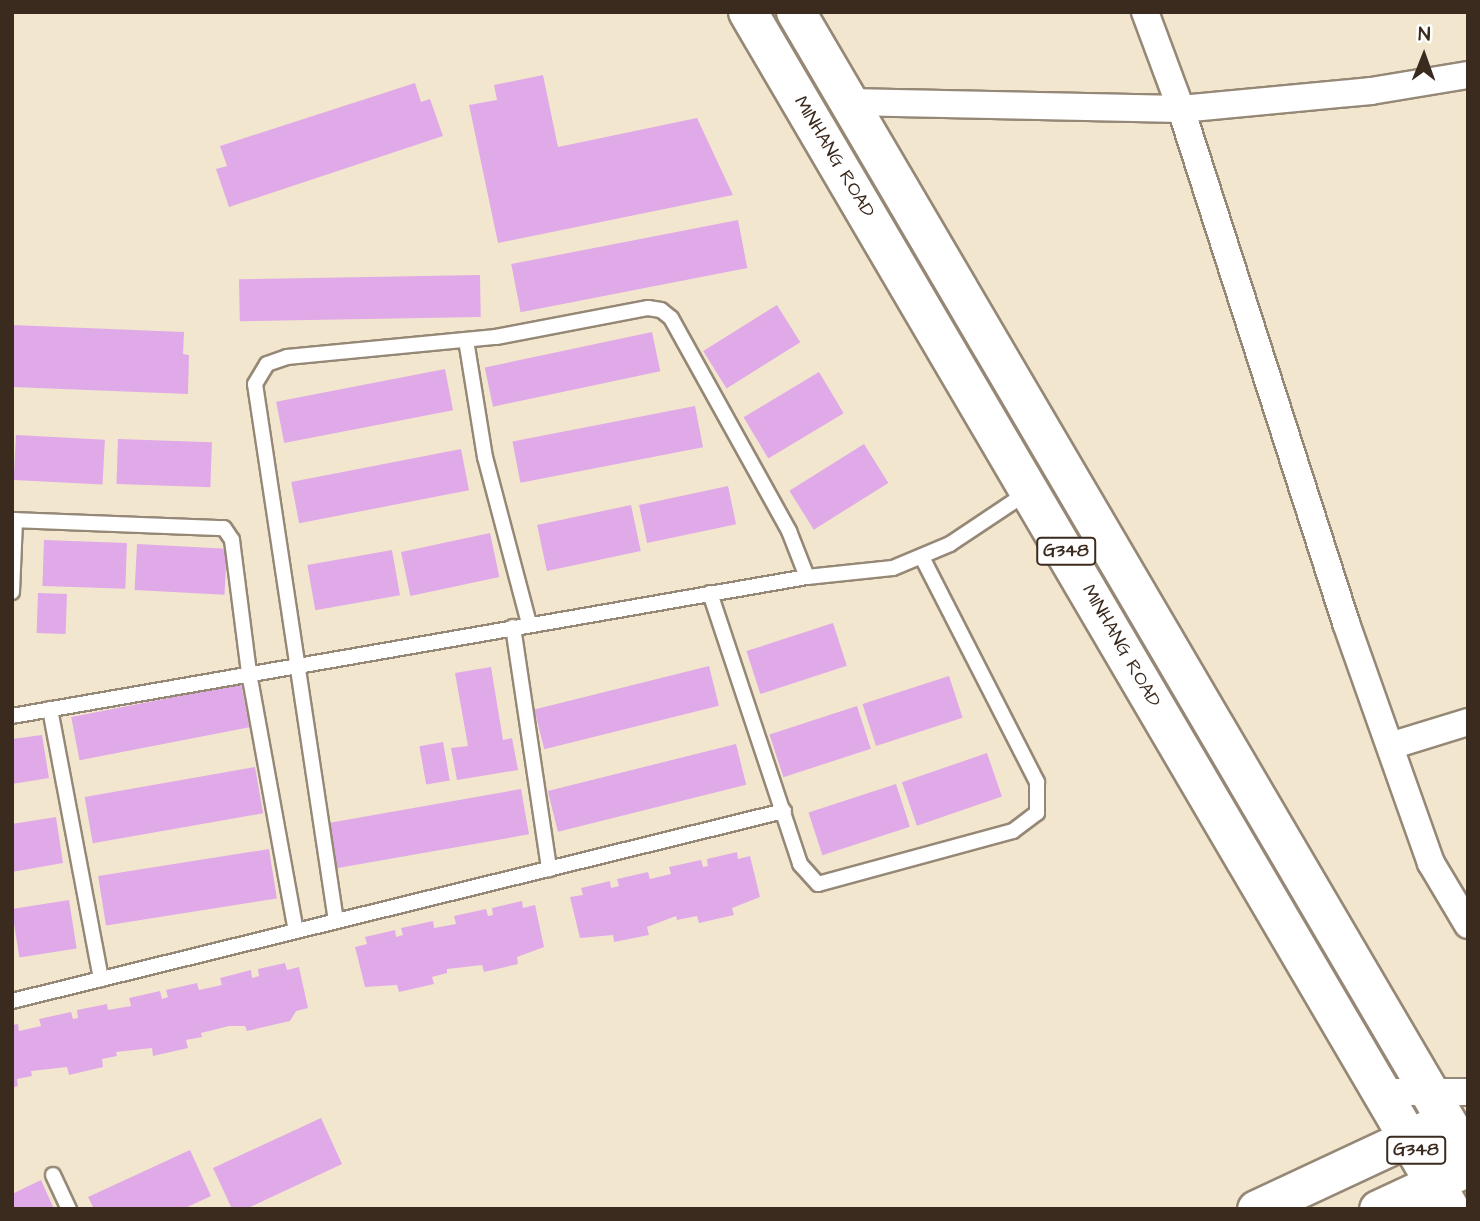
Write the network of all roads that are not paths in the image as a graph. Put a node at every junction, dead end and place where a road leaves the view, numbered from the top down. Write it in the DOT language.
graph roads {
  1 [pos="748,12"];
  2 [pos="796,12"];
  3 [pos="1145,12"];
  4 [pos="1468,75"];
  5 [pos="849,102"];
  6 [pos="1181,109"];
  7 [pos="466,340"];
  8 [pos="1030,491"];
  9 [pos="14,520"];
  10 [pos="922,557"];
  11 [pos="807,577"];
  12 [pos="12,592"];
  13 [pos="710,593"];
  14 [pos="529,624"];
  15 [pos="513,627"];
  16 [pos="295,665"];
  17 [pos="249,673"];
  18 [pos="50,709"];
  19 [pos="12,716"];
  20 [pos="1468,722"];
  21 [pos="1390,746"];
  22 [pos="784,811"];
  23 [pos="549,869"];
  24 [pos="336,921"];
  25 [pos="1468,925"];
  26 [pos="296,931"];
  27 [pos="101,979"];
  28 [pos="12,1001"];
  29 [pos="1381,1092"];
  30 [pos="1447,1102"];
  31 [pos="1408,1138"];
  32 [pos="1468,1158"];
  33 [pos="53,1175"];
  34 [pos="1451,1186"];
  35 [pos="69,1209"];
  36 [pos="1256,1209"];
  37 [pos="1378,1209"];
  1 -- 8 [label="highway, MINHANG ROAD / G348"];
  2 -- 5 [label="highway, MINHANG ROAD / G348"];
  3 -- 6 [label="street"];
  4 -- 6 [label="street"];
  5 -- 6 [label="street"];
  5 -- 30 [label="highway, MINHANG ROAD / G348"];
  6 -- 21 [label="street"];
  7 -- 11 [label="lane"];
  7 -- 14 [label="lane"];
  7 -- 16 [label="lane"];
  8 -- 10 [label="lane"];
  8 -- 29 [label="highway, MINHANG ROAD / G348"];
  9 -- 12 [label="lane"];
  9 -- 17 [label="lane"];
  10 -- 11 [label="lane"];
  10 -- 22 [label="lane"];
  11 -- 13 [label="lane"];
  13 -- 14 [label="lane"];
  13 -- 22 [label="lane"];
  14 -- 15 [label="lane"];
  15 -- 16 [label="lane"];
  15 -- 23 [label="lane"];
  16 -- 17 [label="lane"];
  16 -- 24 [label="lane"];
  17 -- 18 [label="lane"];
  17 -- 26 [label="lane"];
  18 -- 19 [label="lane"];
  18 -- 27 [label="lane"];
  20 -- 21 [label="street"];
  21 -- 25 [label="street"];
  22 -- 23 [label="lane"];
  23 -- 24 [label="lane"];
  24 -- 26 [label="lane"];
  26 -- 27 [label="lane"];
  27 -- 28 [label="lane"];
  29 -- 30 [label="street"];
  29 -- 31 [label="highway, MINHANG ROAD / G348"];
  30 -- 31 [label="main road"];
  30 -- 32 [label="highway, MINHANG ROAD / G348"];
  31 -- 34 [label="highway, MINHANG ROAD / G348"];
  31 -- 36 [label="main road"];
  33 -- 35 [label="lane"];
  34 -- 37 [label="main road"];
}
